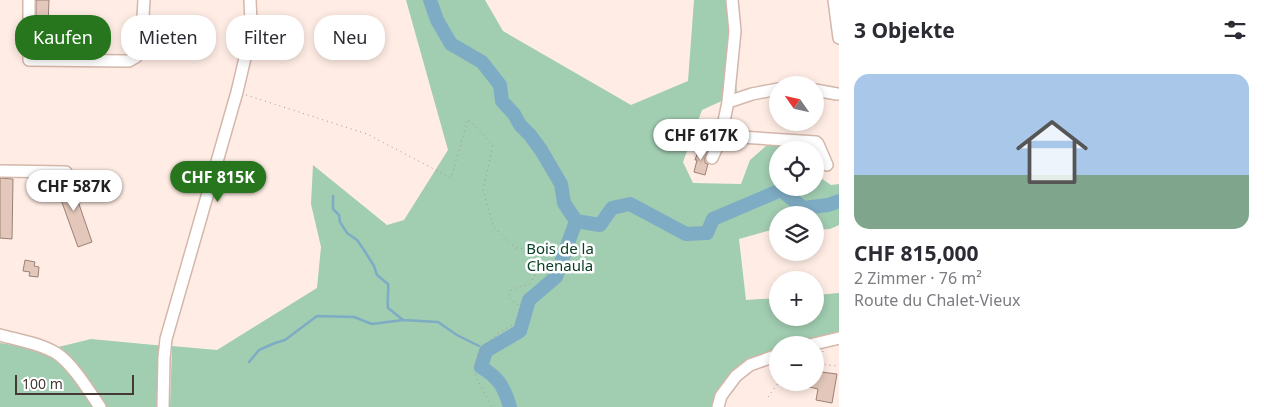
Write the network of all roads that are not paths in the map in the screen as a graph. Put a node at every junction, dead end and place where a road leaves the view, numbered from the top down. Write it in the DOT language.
graph roads {
  1 [pos="29,0"];
  2 [pos="144,0"];
  3 [pos="250,0"];
  4 [pos="732,0"];
  5 [pos="834,0"];
  6 [pos="839,38"];
  7 [pos="769,91"];
  8 [pos="824,92"];
  9 [pos="837,94"];
  10 [pos="728,102"];
  11 [pos="722,131"];
  12 [pos="712,158"];
  13 [pos="827,165"];
  14 [pos="0,171"];
  15 [pos="66,172"];
  16 [pos="0,335"];
  17 [pos="839,338"];
  18 [pos="824,342"];
  19 [pos="769,358"];
  20 [pos="100,407"];
  21 [pos="162,407"];
  22 [pos="718,407"];
  1 -- 2 [label="street"];
  3 -- 21 [label="street"];
  4 -- 10 [label="street"];
  5 -- 6 [label="street"];
  7 -- 10 [label="street"];
  8 -- 9 [label="street"];
  10 -- 11 [label="street"];
  11 -- 12 [label="street"];
  11 -- 13 [label="street"];
  14 -- 15 [label="street"];
  16 -- 20 [label="street"];
  17 -- 18 [label="street"];
  19 -- 22 [label="street"];
}
